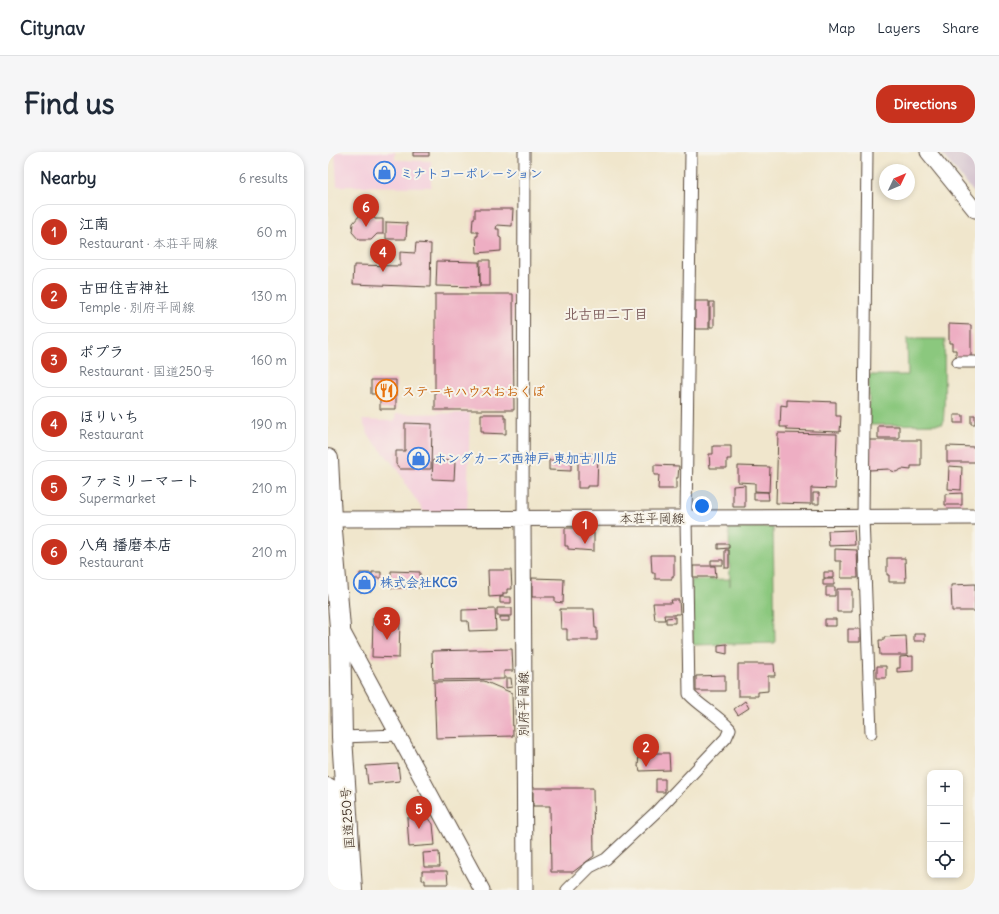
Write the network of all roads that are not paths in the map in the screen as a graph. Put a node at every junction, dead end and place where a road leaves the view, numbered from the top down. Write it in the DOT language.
graph roads {
  1 [pos="524,152"];
  2 [pos="691,152"];
  3 [pos="867,152"];
  4 [pos="928,152"];
  5 [pos="975,210"];
  6 [pos="958,362"];
  7 [pos="975,362"];
  8 [pos="328,459"];
  9 [pos="863,517"];
  10 [pos="975,517"];
  11 [pos="686,518"];
  12 [pos="329,519"];
  13 [pos="523,519"];
  14 [pos="340,628"];
  15 [pos="871,733"];
  16 [pos="398,735"];
  17 [pos="342,737"];
  18 [pos="328,788"];
  19 [pos="334,890"];
  20 [pos="352,890"];
  21 [pos="482,890"];
  22 [pos="525,890"];
  23 [pos="567,890"];
  1 -- 13 [label="street"];
  2 -- 11 [label="street"];
  3 -- 9 [label="street"];
  4 -- 5 [label="main road"];
  6 -- 7 [label="street"];
  8 -- 12 [label="highway, 国道250号"];
  9 -- 10 [label="main road, 本荘平岡線"];
  9 -- 11 [label="main road, 本荘平岡線"];
  9 -- 15 [label="street"];
  11 -- 13 [label="main road, 本荘平岡線"];
  11 -- 23 [label="street"];
  12 -- 13 [label="main road, 本荘平岡線"];
  12 -- 14 [label="highway, 国道250号"];
  13 -- 22 [label="main road, 別府平岡線"];
  14 -- 16 [label="main road"];
  14 -- 17 [label="highway, 国道250号"];
  16 -- 17 [label="street"];
  16 -- 21 [label="main road"];
  17 -- 20 [label="highway, 国道250号"];
  18 -- 19 [label="highway, 国道250号"];
}
